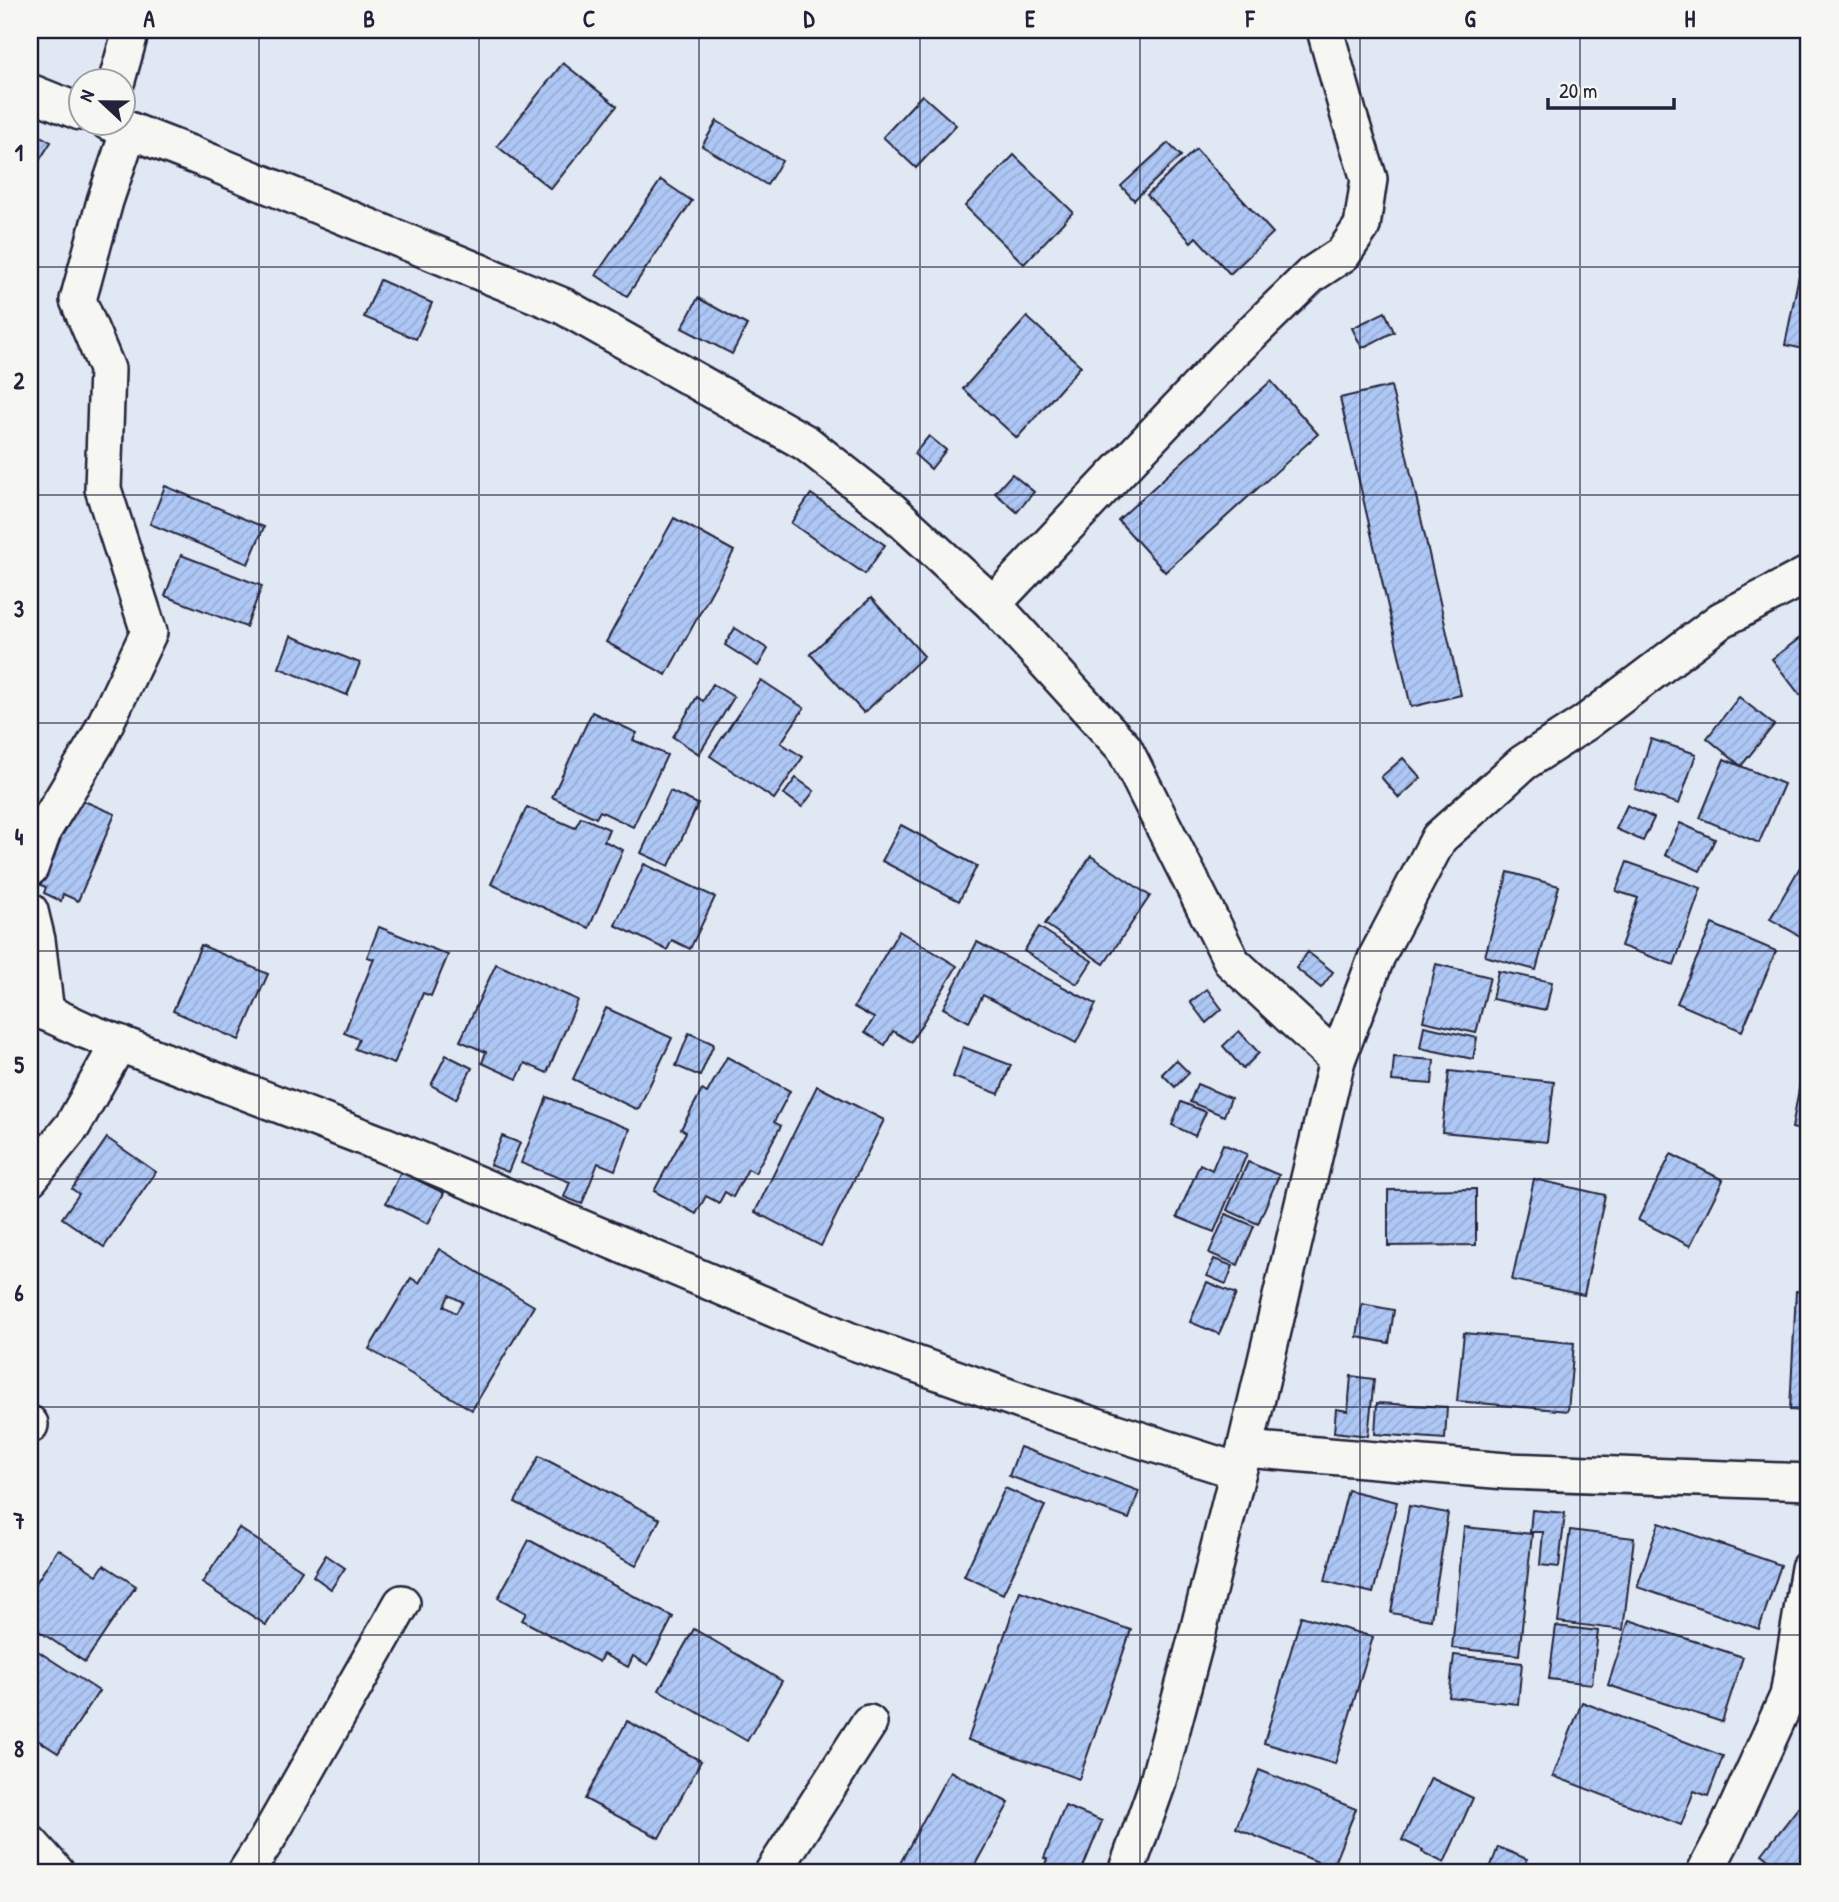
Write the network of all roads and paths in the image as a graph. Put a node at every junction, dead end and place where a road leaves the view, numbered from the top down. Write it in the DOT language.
graph roads {
  1 [pos="131,30"];
  2 [pos="1325,30"];
  3 [pos="121,66"];
  4 [pos="30,92"];
  5 [pos="66,106"];
  6 [pos="136,133"];
  7 [pos="117,136"];
  8 [pos="1809,574"];
  9 [pos="993,604"];
  10 [pos="30,869"];
  11 [pos="30,911"];
  12 [pos="38,1009"];
  13 [pos="119,1043"];
  14 [pos="1337,1060"];
  15 [pos="30,1178"];
  16 [pos="1242,1460"];
  17 [pos="1809,1482"];
  18 [pos="1809,1568"];
  19 [pos="402,1603"];
  20 [pos="869,1723"];
  21 [pos="30,1843"];
  22 [pos="56,1872"];
  23 [pos="246,1872"];
  24 [pos="773,1872"];
  25 [pos="1126,1872"];
  26 [pos="1705,1872"];
  1 -- 3 [label="street"];
  2 -- 9 [label="street"];
  4 -- 5 [label="street"];
  6 -- 9 [label="street"];
  7 -- 10 [label="street"];
  8 -- 14 [label="street"];
  9 -- 14 [label="street"];
  11 -- 12 [label="street"];
  12 -- 13 [label="street"];
  13 -- 15 [label="street"];
  13 -- 16 [label="street"];
  14 -- 16 [label="street"];
  16 -- 17 [label="street"];
  16 -- 25 [label="street"];
  18 -- 26 [label="street"];
  19 -- 23 [label="street"];
  20 -- 24 [label="street"];
  21 -- 22 [label="street"];
}
